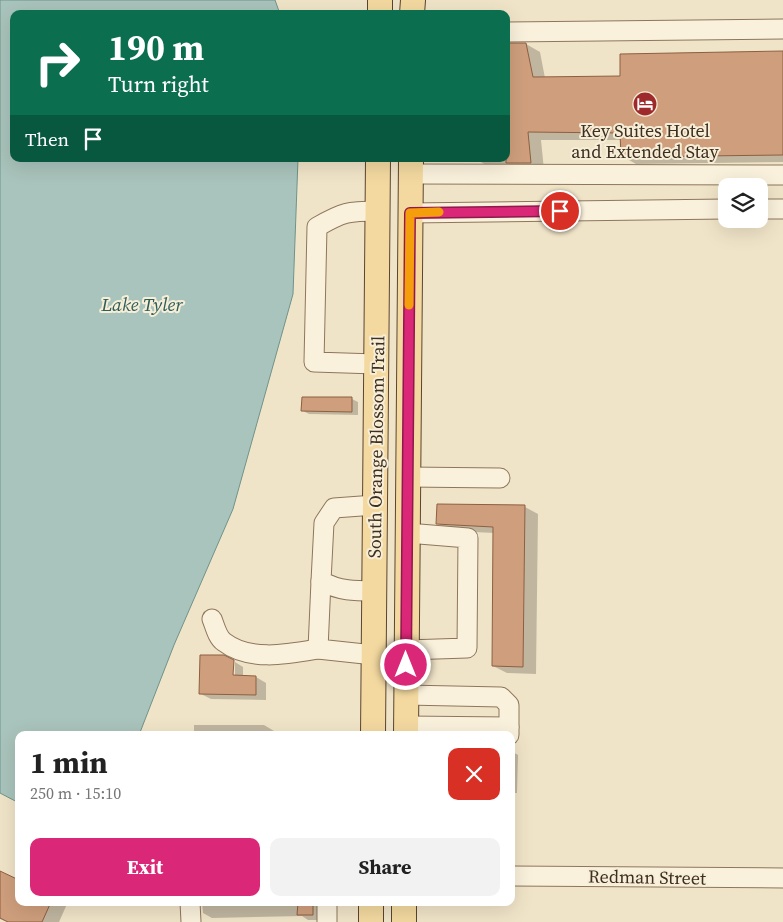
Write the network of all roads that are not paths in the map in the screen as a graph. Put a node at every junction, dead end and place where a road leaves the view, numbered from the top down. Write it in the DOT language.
graph roads {
  1 [pos="783,29"];
  2 [pos="510,32"];
  3 [pos="378,162"];
  4 [pos="405,164"];
  5 [pos="464,167"];
  6 [pos="783,176"];
  7 [pos="718,209"];
  8 [pos="768,209"];
  9 [pos="783,209"];
  10 [pos="378,211"];
  11 [pos="410,213"];
  12 [pos="410,278"];
  13 [pos="376,364"];
  14 [pos="408,477"];
  15 [pos="500,478"];
  16 [pos="375,505"];
  17 [pos="408,533"];
  18 [pos="321,581"];
  19 [pos="374,592"];
  20 [pos="212,619"];
  21 [pos="318,650"];
  22 [pos="406,650"];
  23 [pos="374,655"];
  24 [pos="406,695"];
  25 [pos="406,730"];
  26 [pos="373,731"];
  27 [pos="509,731"];
  28 [pos="515,876"];
  29 [pos="783,878"];
  30 [pos="190,906"];
  31 [pos="327,906"];
  32 [pos="371,906"];
  33 [pos="404,906"];
  34 [pos="192,922"];
  35 [pos="327,922"];
  36 [pos="371,922"];
  37 [pos="404,922"];
  1 -- 2 [label="lane"];
  3 -- 10 [label="main road, South Orange Blossom Trail"];
  4 -- 5 [label="lane"];
  4 -- 11 [label="main road, South Orange Blossom Trail"];
  5 -- 6 [label="lane"];
  7 -- 11 [label="lane"];
  8 -- 9 [label="lane"];
  10 -- 12 [label="main road"];
  10 -- 13 [label="main road, South Orange Blossom Trail"];
  10 -- 13 [label="lane"];
  11 -- 12 [label="main road, South Orange Blossom Trail"];
  12 -- 14 [label="main road, South Orange Blossom Trail"];
  13 -- 16 [label="main road, South Orange Blossom Trail"];
  14 -- 15 [label="lane"];
  14 -- 17 [label="main road, South Orange Blossom Trail"];
  16 -- 18 [label="lane"];
  16 -- 19 [label="main road, South Orange Blossom Trail"];
  17 -- 22 [label="main road, South Orange Blossom Trail"];
  17 -- 22 [label="lane"];
  18 -- 19 [label="lane"];
  18 -- 21 [label="lane"];
  19 -- 23 [label="main road, South Orange Blossom Trail"];
  20 -- 21 [label="lane"];
  21 -- 23 [label="lane"];
  22 -- 24 [label="main road, South Orange Blossom Trail"];
  23 -- 26 [label="main road, South Orange Blossom Trail"];
  24 -- 25 [label="main road, South Orange Blossom Trail"];
  24 -- 27 [label="lane"];
  25 -- 27 [label="lane"];
  28 -- 29 [label="lane, Redman Street"];
  30 -- 34 [label="lane"];
  31 -- 35 [label="lane"];
  32 -- 36 [label="main road"];
  33 -- 37 [label="main road"];
}
